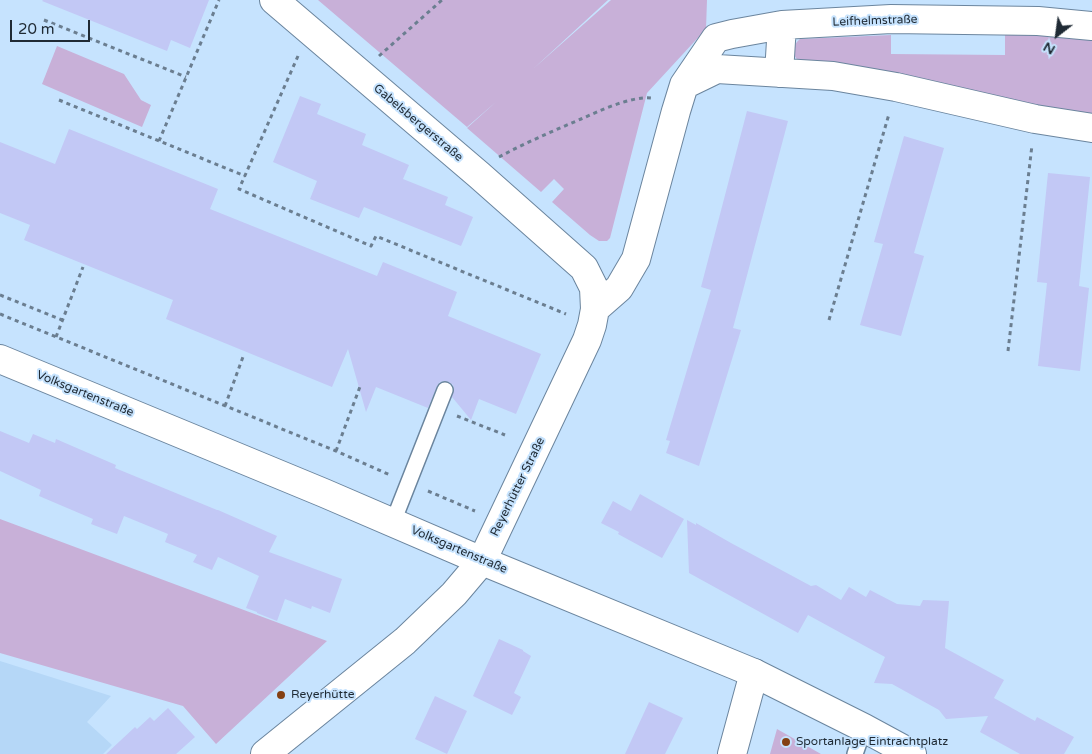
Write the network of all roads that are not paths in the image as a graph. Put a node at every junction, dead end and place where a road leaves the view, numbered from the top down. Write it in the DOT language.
graph roads {
  1 [pos="274,0"];
  2 [pos="782,25"];
  3 [pos="1092,26"];
  4 [pos="779,73"];
  5 [pos="680,99"];
  6 [pos="1092,128"];
  7 [pos="561,247"];
  8 [pos="594,317"];
  9 [pos="0,359"];
  10 [pos="445,390"];
  11 [pos="393,522"];
  12 [pos="482,561"];
  13 [pos="754,673"];
  14 [pos="864,728"];
  15 [pos="264,754"];
  16 [pos="732,754"];
  17 [pos="855,754"];
  18 [pos="912,754"];
  1 -- 7 [label="street, Gabelsbergerstraße"];
  2 -- 3 [label="street, Leifhelmstraße"];
  2 -- 4 [label="street"];
  2 -- 5 [label="street, Leifhelmstraße"];
  4 -- 5 [label="street"];
  4 -- 6 [label="street"];
  5 -- 8 [label="street, Reyerhütter Straße"];
  7 -- 8 [label="street, Reyerhütter Straße"];
  8 -- 12 [label="street, Reyerhütter Straße"];
  9 -- 11 [label="street, Volksgartenstraße"];
  10 -- 11 [label="lane"];
  11 -- 12 [label="street, Volksgartenstraße"];
  12 -- 13 [label="street, Volksgartenstraße"];
  12 -- 15 [label="street, Reyerhütter Straße"];
  13 -- 14 [label="street, Volksgartenstraße"];
  13 -- 16 [label="street"];
  14 -- 17 [label="lane"];
  14 -- 18 [label="street, Volksgartenstraße"];
}
